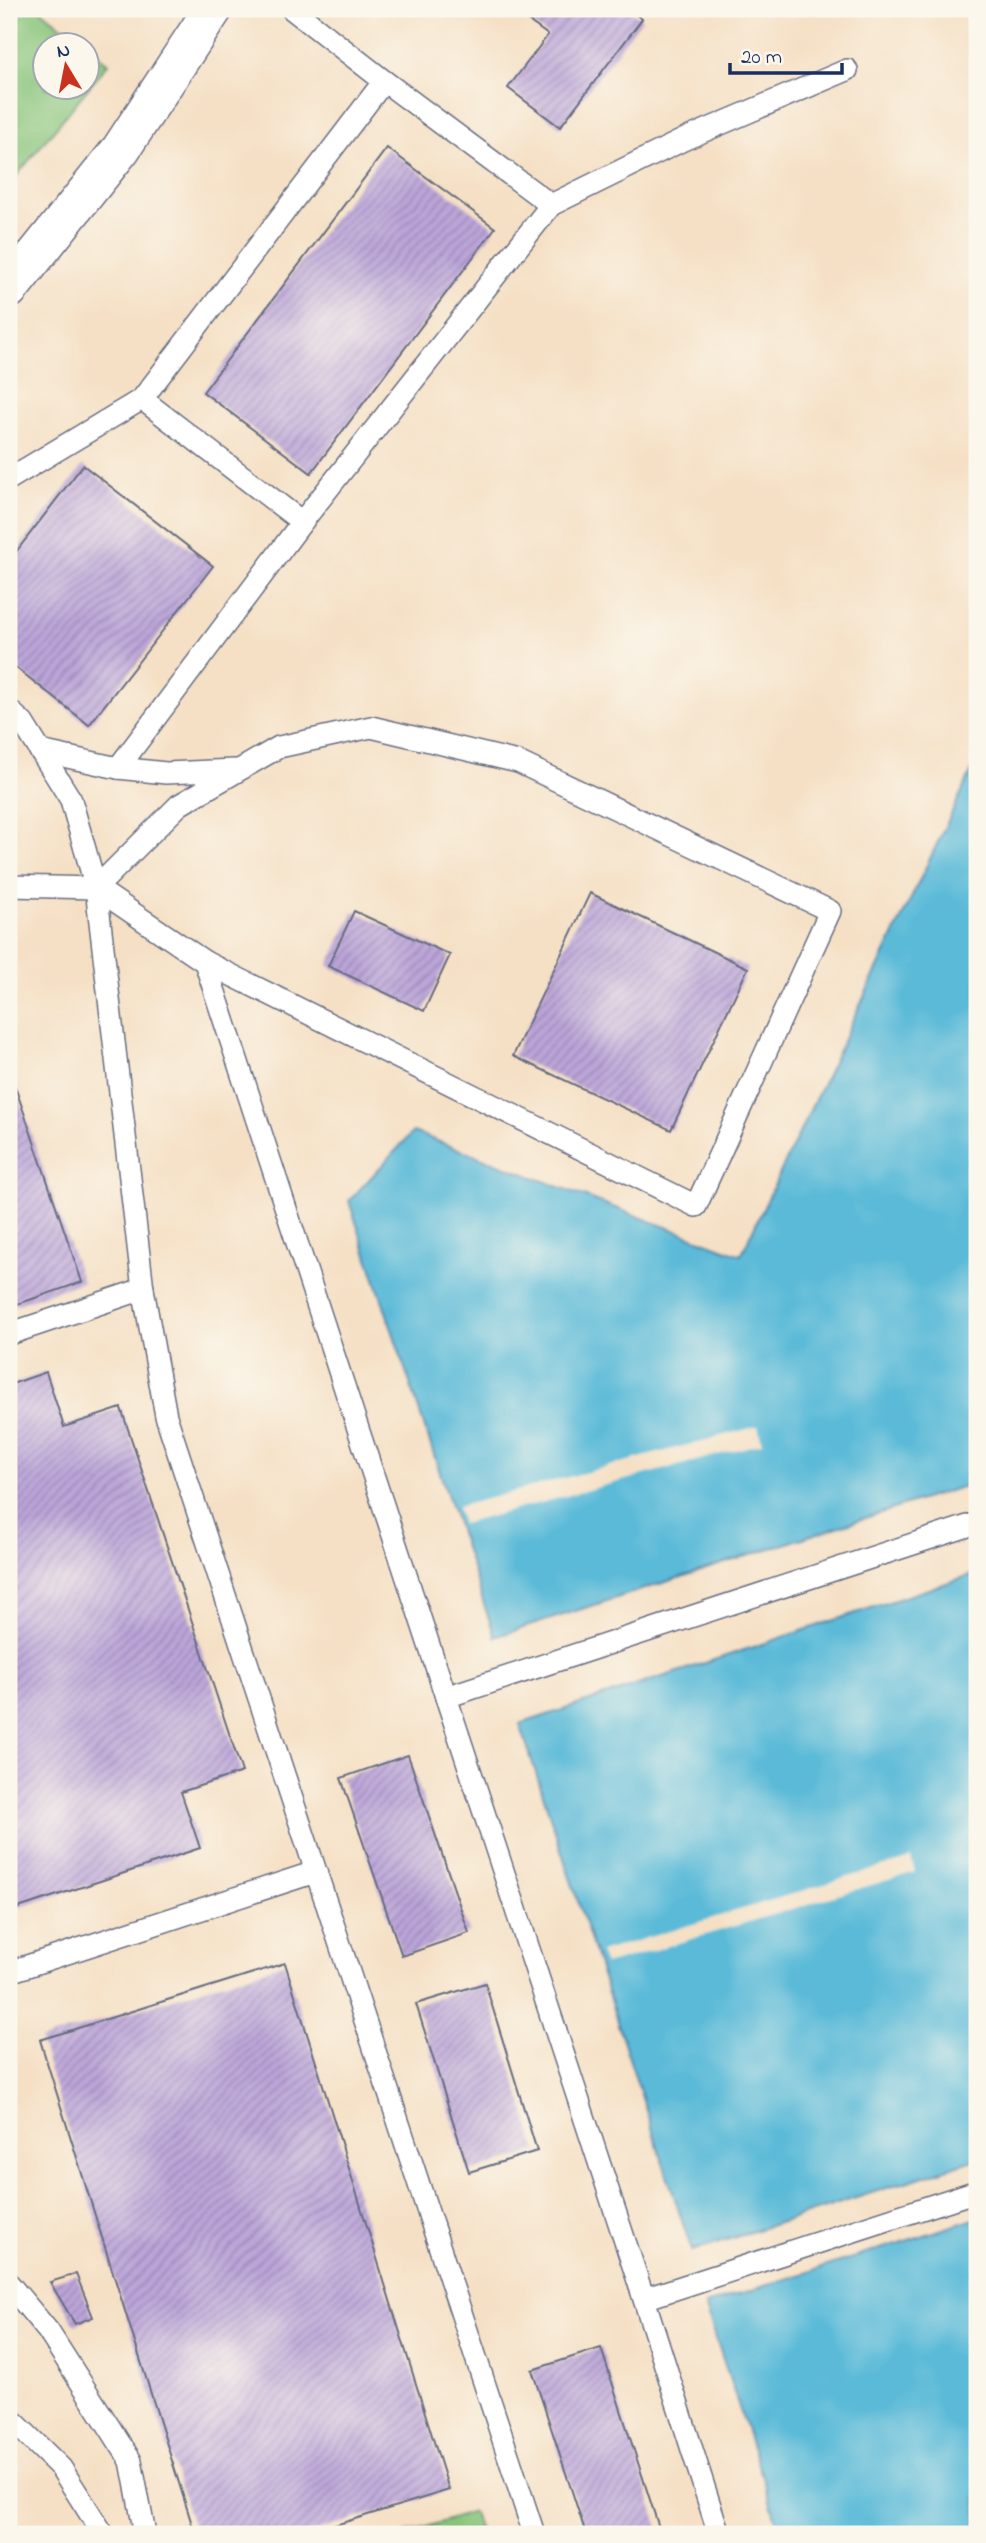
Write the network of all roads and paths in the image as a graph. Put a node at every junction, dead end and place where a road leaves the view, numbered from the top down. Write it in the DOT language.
graph roads {
  1 [pos="213,9"];
  2 [pos="292,9"];
  3 [pos="847,70"];
  4 [pos="384,81"];
  5 [pos="551,205"];
  6 [pos="9,289"];
  7 [pos="142,399"];
  8 [pos="9,479"];
  9 [pos="302,522"];
  10 [pos="9,710"];
  11 [pos="40,751"];
  12 [pos="118,768"];
  13 [pos="241,770"];
  14 [pos="9,886"];
  15 [pos="96,888"];
  16 [pos="205,962"];
  17 [pos="143,1289"];
  18 [pos="9,1334"];
  19 [pos="977,1523"];
  20 [pos="446,1697"];
  21 [pos="315,1872"];
  22 [pos="9,1972"];
  23 [pos="977,2191"];
  24 [pos="9,2284"];
  25 [pos="644,2299"];
  26 [pos="9,2417"];
  27 [pos="103,2534"];
  28 [pos="145,2534"];
  29 [pos="534,2534"];
  30 [pos="719,2534"];
  1 -- 6 [label="street"];
  2 -- 4 [label="lane"];
  3 -- 5 [label="lane"];
  4 -- 5 [label="lane"];
  4 -- 7 [label="lane"];
  5 -- 9 [label="lane"];
  7 -- 8 [label="lane"];
  7 -- 9 [label="lane"];
  9 -- 12 [label="lane"];
  10 -- 11 [label="lane"];
  11 -- 12 [label="lane"];
  11 -- 15 [label="lane"];
  12 -- 13 [label="lane"];
  13 -- 15 [label="lane"];
  13 -- 16 [label="lane"];
  14 -- 15 [label="lane"];
  15 -- 16 [label="lane"];
  15 -- 17 [label="lane"];
  16 -- 20 [label="lane"];
  17 -- 18 [label="lane"];
  17 -- 21 [label="lane"];
  19 -- 20 [label="lane"];
  20 -- 25 [label="lane"];
  21 -- 22 [label="lane"];
  21 -- 29 [label="lane"];
  23 -- 25 [label="lane"];
  24 -- 28 [label="lane"];
  25 -- 30 [label="lane"];
  26 -- 27 [label="lane"];
}
